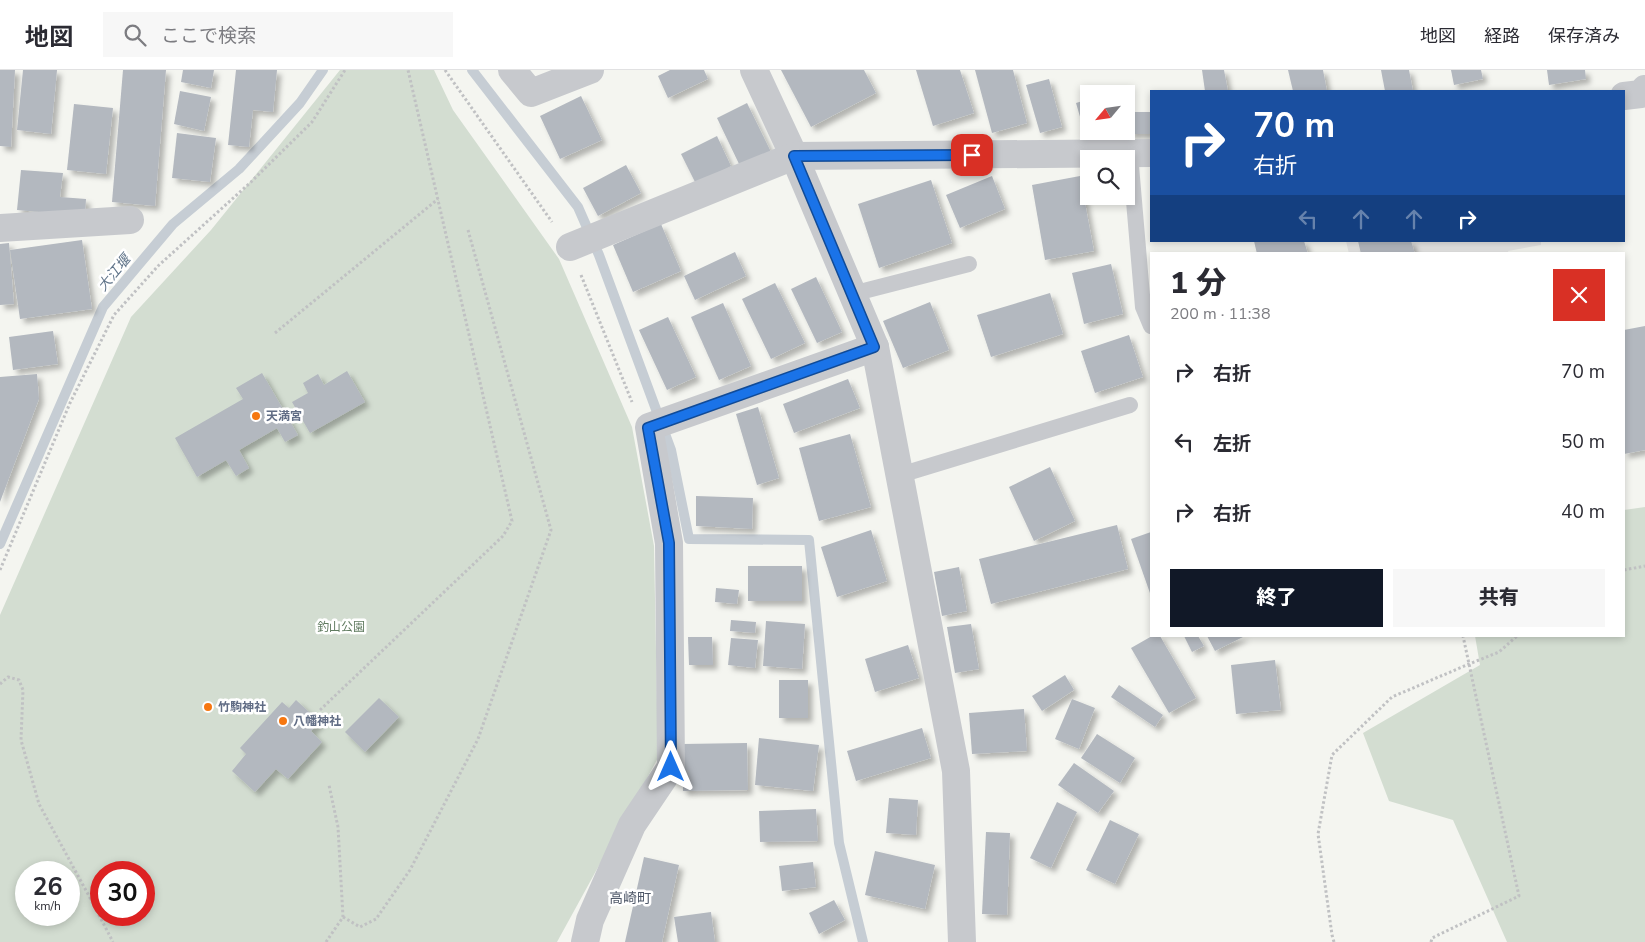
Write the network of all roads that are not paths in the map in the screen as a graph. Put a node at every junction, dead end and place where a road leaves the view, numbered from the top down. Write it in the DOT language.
graph roads {
  1 [pos="512,70"];
  2 [pos="590,70"];
  3 [pos="754,70"];
  4 [pos="1645,90"];
  5 [pos="1625,96"];
  6 [pos="1140,153"];
  7 [pos="794,156"];
  8 [pos="130,220"];
  9 [pos="0,228"];
  10 [pos="570,248"];
  11 [pos="969,264"];
  12 [pos="852,294"];
  13 [pos="1150,324"];
  14 [pos="874,347"];
  15 [pos="1130,405"];
  16 [pos="900,475"];
  17 [pos="585,942"];
  18 [pos="962,942"];
  1 -- 2 [label="street"];
  3 -- 7 [label="street"];
  4 -- 5 [label="street"];
  6 -- 7 [label="street"];
  6 -- 13 [label="lane"];
  7 -- 10 [label="street"];
  7 -- 12 [label="street"];
  8 -- 9 [label="street"];
  11 -- 12 [label="lane"];
  12 -- 14 [label="street"];
  14 -- 16 [label="street"];
  14 -- 17 [label="street"];
  15 -- 16 [label="lane"];
  16 -- 18 [label="street"];
}
